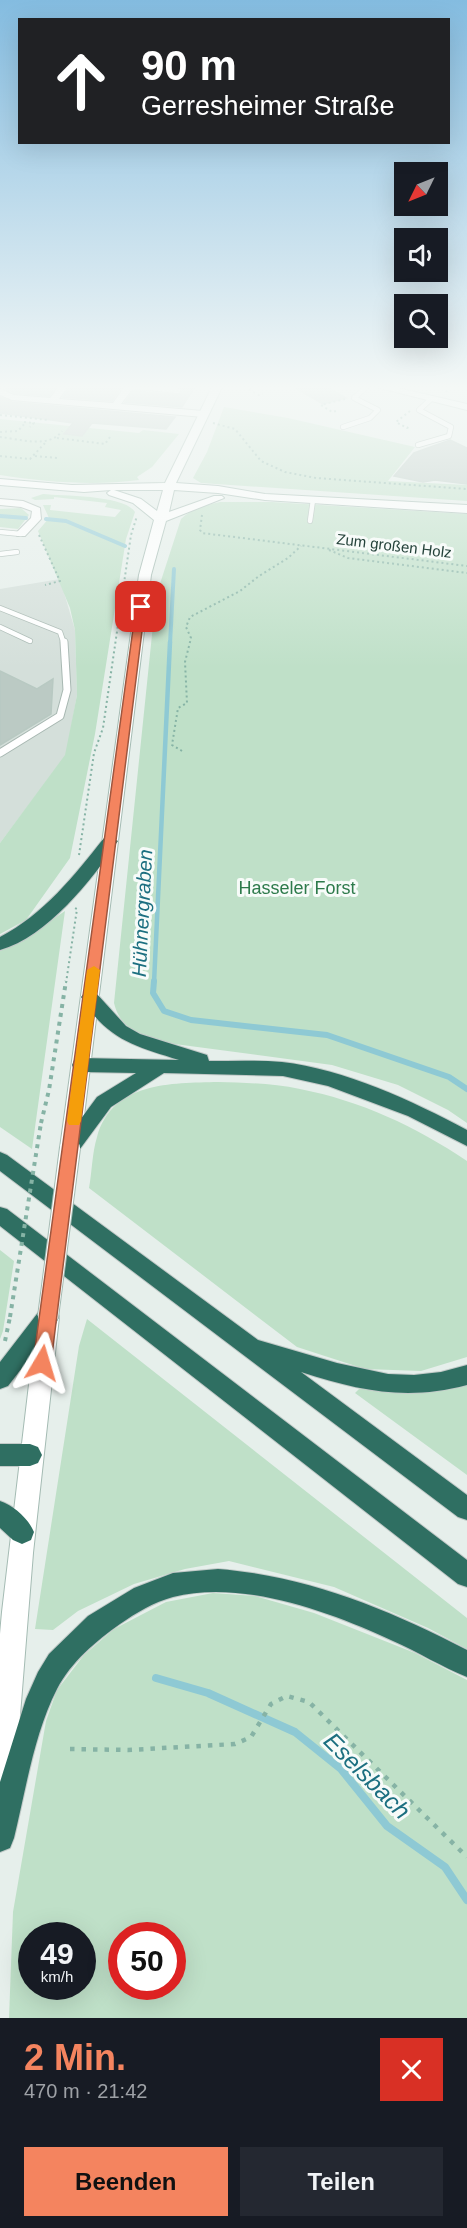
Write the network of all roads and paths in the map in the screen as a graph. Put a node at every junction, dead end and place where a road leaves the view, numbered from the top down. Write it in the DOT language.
graph roads {
  1 [pos="143,479"];
  2 [pos="172,479"];
  3 [pos="332,479"];
  4 [pos="0,482"];
  5 [pos="126,485"];
  6 [pos="72,488"];
  7 [pos="467,489"];
  8 [pos="167,492"];
  9 [pos="113,493"];
  10 [pos="265,497"];
  11 [pos="218,498"];
  12 [pos="313,500"];
  13 [pos="0,502"];
  14 [pos="197,509"];
  15 [pos="467,509"];
  16 [pos="138,513"];
  17 [pos="160,519"];
  18 [pos="310,521"];
  19 [pos="0,532"];
  20 [pos="37,533"];
  21 [pos="21,534"];
  22 [pos="301,545"];
  23 [pos="324,548"];
  24 [pos="16,552"];
  25 [pos="0,554"];
  26 [pos="467,566"];
  27 [pos="467,573"];
  28 [pos="45,585"];
  29 [pos="0,608"];
  30 [pos="0,627"];
  31 [pos="30,641"];
  32 [pos="182,751"];
  33 [pos="0,753"];
  34 [pos="110,841"];
  35 [pos="77,859"];
  36 [pos="63,900"];
  37 [pos="0,944"];
  38 [pos="90,997"];
  39 [pos="81,1065"];
  40 [pos="162,1066"];
  41 [pos="222,1066"];
  42 [pos="467,1139"];
  43 [pos="70,1148"];
  44 [pos="0,1160"];
  45 [pos="0,1215"];
  46 [pos="48,1317"];
  47 [pos="247,1345"];
  48 [pos="2,1349"];
  49 [pos="467,1376"];
  50 [pos="0,1378"];
  51 [pos="0,1455"];
  52 [pos="30,1455"];
  53 [pos="467,1509"];
  54 [pos="0,1512"];
  55 [pos="22,1532"];
  56 [pos="467,1575"];
  57 [pos="467,1664"];
  58 [pos="70,1749"];
  59 [pos="0,1790"];
  60 [pos="0,1838"];
  61 [pos="467,1857"];
  1 -- 5 [label="main road"];
  2 -- 8 [label="main road"];
  3 -- 7 [label="path"];
  4 -- 6 [label="main road"];
  5 -- 6 [label="main road"];
  5 -- 8 [label="main road"];
  6 -- 9 [label="main road"];
  8 -- 9 [label="main road"];
  8 -- 10 [label="main road"];
  8 -- 11 [label="main road"];
  8 -- 17 [label="main road"];
  9 -- 17 [label="main road"];
  10 -- 11 [label="main road"];
  10 -- 12 [label="main road"];
  11 -- 17 [label="main road"];
  12 -- 15 [label="main road"];
  12 -- 18 [label="lane"];
  13 -- 21 [label="street"];
  14 -- 22 [label="path, Zum großen Holz"];
  16 -- 35 [label="path"];
  17 -- 34 [label="main road"];
  19 -- 21 [label="lane"];
  20 -- 28 [label="path"];
  22 -- 23 [label="path, Zum großen Holz"];
  22 -- 32 [label="path"];
  23 -- 26 [label="path, Zum großen Holz"];
  23 -- 27 [label="path"];
  24 -- 25 [label="lane"];
  29 -- 33 [label="lane"];
  30 -- 31 [label="lane"];
  34 -- 36 [label="highway"];
  34 -- 38 [label="main road"];
  36 -- 37 [label="highway"];
  36 -- 48 [label="path, bridge"];
  38 -- 39 [label="main road"];
  38 -- 41 [label="highway"];
  39 -- 40 [label="highway"];
  39 -- 43 [label="main road"];
  40 -- 41 [label="highway"];
  40 -- 43 [label="highway"];
  41 -- 42 [label="highway"];
  43 -- 46 [label="main road, bridge"];
  44 -- 47 [label="highway"];
  45 -- 56 [label="highway"];
  46 -- 50 [label="highway"];
  46 -- 52 [label="main road"];
  47 -- 49 [label="highway"];
  47 -- 53 [label="highway"];
  51 -- 52 [label="highway"];
  52 -- 55 [label="main road"];
  54 -- 55 [label="highway"];
  55 -- 59 [label="main road"];
  57 -- 60 [label="highway"];
  58 -- 61 [label="path"];
}
